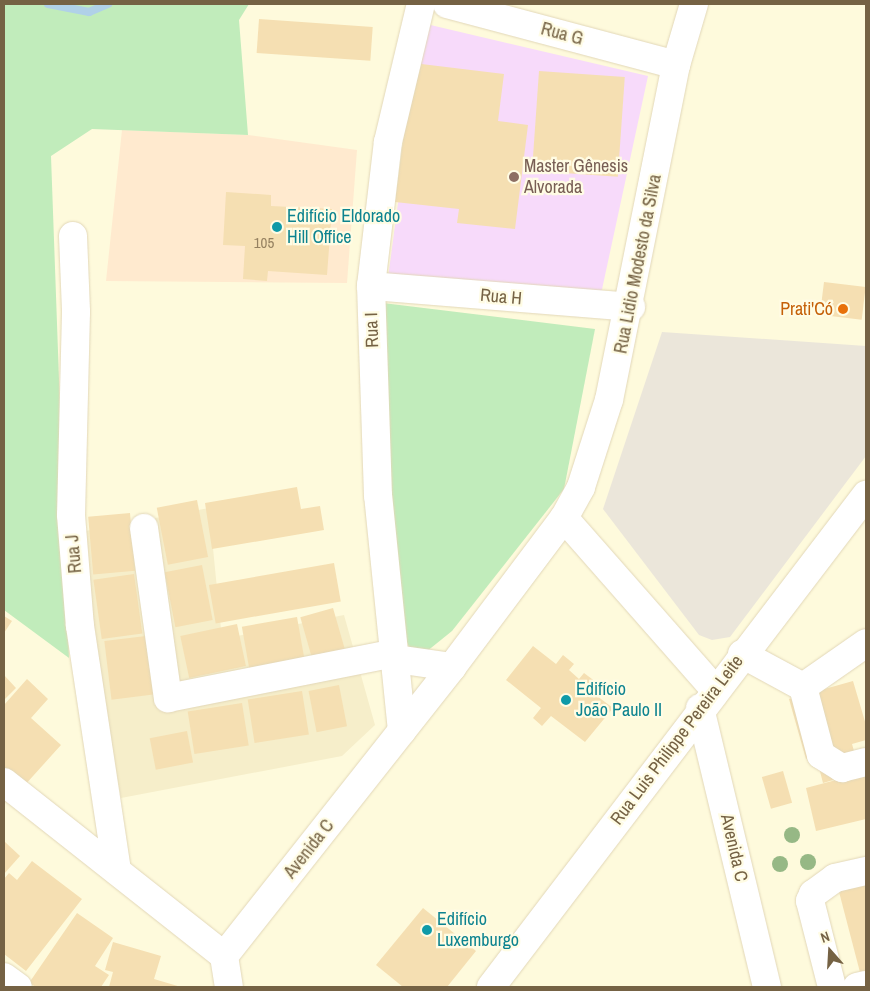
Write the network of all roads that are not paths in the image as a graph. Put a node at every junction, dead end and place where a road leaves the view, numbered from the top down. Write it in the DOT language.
graph roads {
  1 [pos="421,4"];
  2 [pos="447,4"];
  3 [pos="694,4"];
  4 [pos="676,65"];
  5 [pos="73,236"];
  6 [pos="371,286"];
  7 [pos="631,307"];
  8 [pos="866,495"];
  9 [pos="564,518"];
  10 [pos="144,528"];
  11 [pos="866,642"];
  12 [pos="742,654"];
  13 [pos="395,656"];
  14 [pos="452,667"];
  15 [pos="803,687"];
  16 [pos="707,699"];
  17 [pos="402,731"];
  18 [pos="866,762"];
  19 [pos="4,782"];
  20 [pos="117,870"];
  21 [pos="866,871"];
  22 [pos="866,876"];
  23 [pos="816,890"];
  24 [pos="224,956"];
  25 [pos="4,977"];
  26 [pos="866,984"];
  27 [pos="18,987"];
  28 [pos="229,987"];
  29 [pos="491,987"];
  30 [pos="767,987"];
  31 [pos="832,987"];
  32 [pos="857,987"];
  1 -- 6 [label="street, Rua I"];
  2 -- 4 [label="street, Rua G"];
  3 -- 4 [label="street, Rua Lidio Modesto da Silva"];
  4 -- 7 [label="street, Rua Lidio Modesto da Silva"];
  5 -- 20 [label="street, Rua J"];
  6 -- 7 [label="street, Rua H"];
  6 -- 13 [label="street, Rua I"];
  7 -- 9 [label="street, Rua Lidio Modesto da Silva"];
  8 -- 12 [label="street, Rua Luis Philippe Pereira Leite"];
  9 -- 14 [label="street, Avenida C"];
  9 -- 16 [label="street"];
  10 -- 13 [label="street"];
  11 -- 15 [label="street"];
  12 -- 15 [label="street"];
  12 -- 16 [label="street, Rua Luis Philippe Pereira Leite"];
  13 -- 14 [label="street"];
  13 -- 17 [label="street, Rua I"];
  14 -- 17 [label="street, Avenida C"];
  15 -- 18 [label="street"];
  16 -- 29 [label="street, Rua Luis Philippe Pereira Leite"];
  16 -- 30 [label="street, Avenida C"];
  17 -- 24 [label="street, Avenida C"];
  19 -- 20 [label="street"];
  20 -- 24 [label="street"];
  21 -- 23 [label="street"];
  22 -- 23 [label="street"];
  23 -- 31 [label="street"];
  24 -- 28 [label="street"];
  25 -- 27 [label="street"];
  26 -- 32 [label="street"];
}
